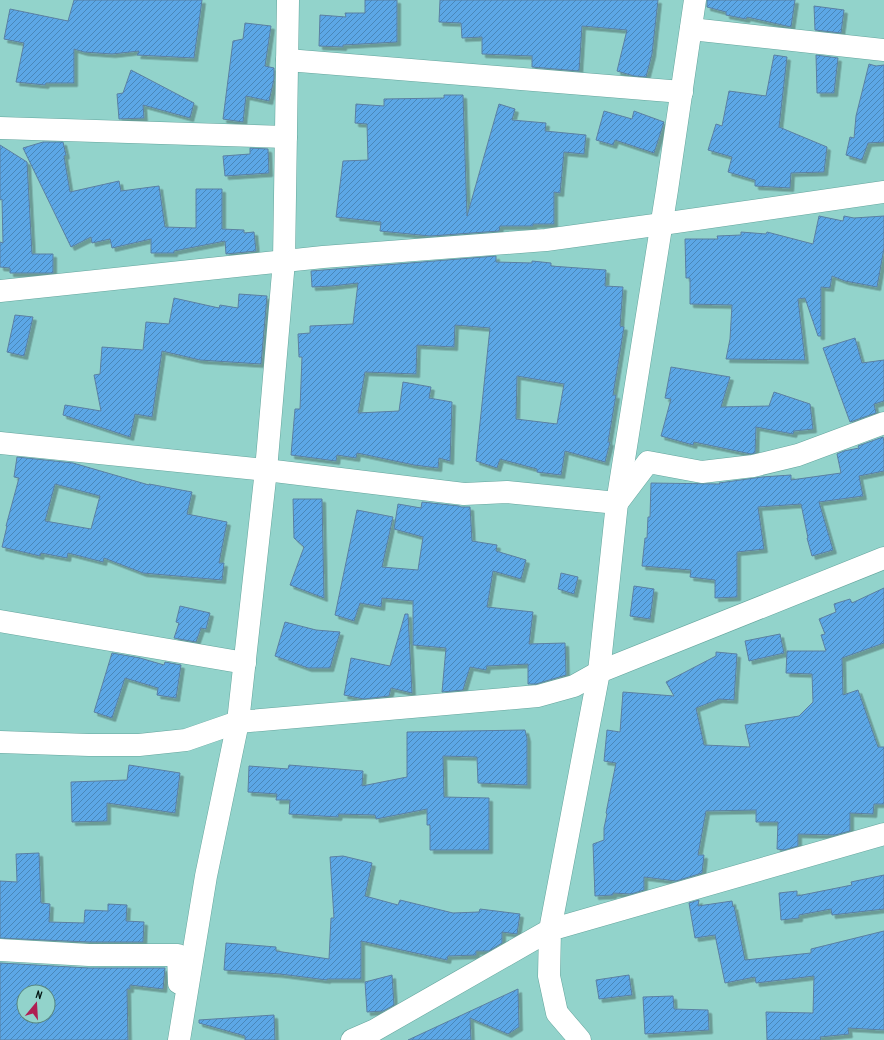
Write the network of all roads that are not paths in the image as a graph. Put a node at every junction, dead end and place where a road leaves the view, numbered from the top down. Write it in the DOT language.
graph roads {
  1 [pos="288,0"];
  2 [pos="695,0"];
  3 [pos="691,29"];
  4 [pos="884,50"];
  5 [pos="287,60"];
  6 [pos="682,92"];
  7 [pos="0,128"];
  8 [pos="286,136"];
  9 [pos="884,192"];
  10 [pos="662,224"];
  11 [pos="284,261"];
  12 [pos="0,291"];
  13 [pos="884,423"];
  14 [pos="0,444"];
  15 [pos="266,470"];
  16 [pos="617,503"];
  17 [pos="884,558"];
  18 [pos="0,621"];
  19 [pos="245,663"];
  20 [pos="599,672"];
  21 [pos="238,722"];
  22 [pos="0,742"];
  23 [pos="884,834"];
  24 [pos="550,930"];
  25 [pos="0,950"];
  26 [pos="376,1035"];
  27 [pos="180,1037"];
  28 [pos="352,1040"];
  29 [pos="580,1040"];
  1 -- 5 [label="street"];
  2 -- 3 [label="street"];
  3 -- 4 [label="street"];
  3 -- 6 [label="street"];
  5 -- 6 [label="street"];
  5 -- 8 [label="street"];
  6 -- 10 [label="street"];
  7 -- 8 [label="street"];
  8 -- 11 [label="street"];
  9 -- 10 [label="street"];
  10 -- 11 [label="street"];
  10 -- 16 [label="street"];
  11 -- 12 [label="street"];
  11 -- 15 [label="street"];
  13 -- 16 [label="street"];
  14 -- 15 [label="street"];
  15 -- 16 [label="street"];
  15 -- 19 [label="street"];
  16 -- 20 [label="street"];
  17 -- 20 [label="street"];
  18 -- 19 [label="street"];
  19 -- 21 [label="street"];
  20 -- 21 [label="street"];
  20 -- 24 [label="street"];
  21 -- 22 [label="street"];
  21 -- 27 [label="street"];
  23 -- 24 [label="street"];
  24 -- 26 [label="street"];
  24 -- 29 [label="street"];
  25 -- 27 [label="street"];
  26 -- 28 [label="street"];
}
